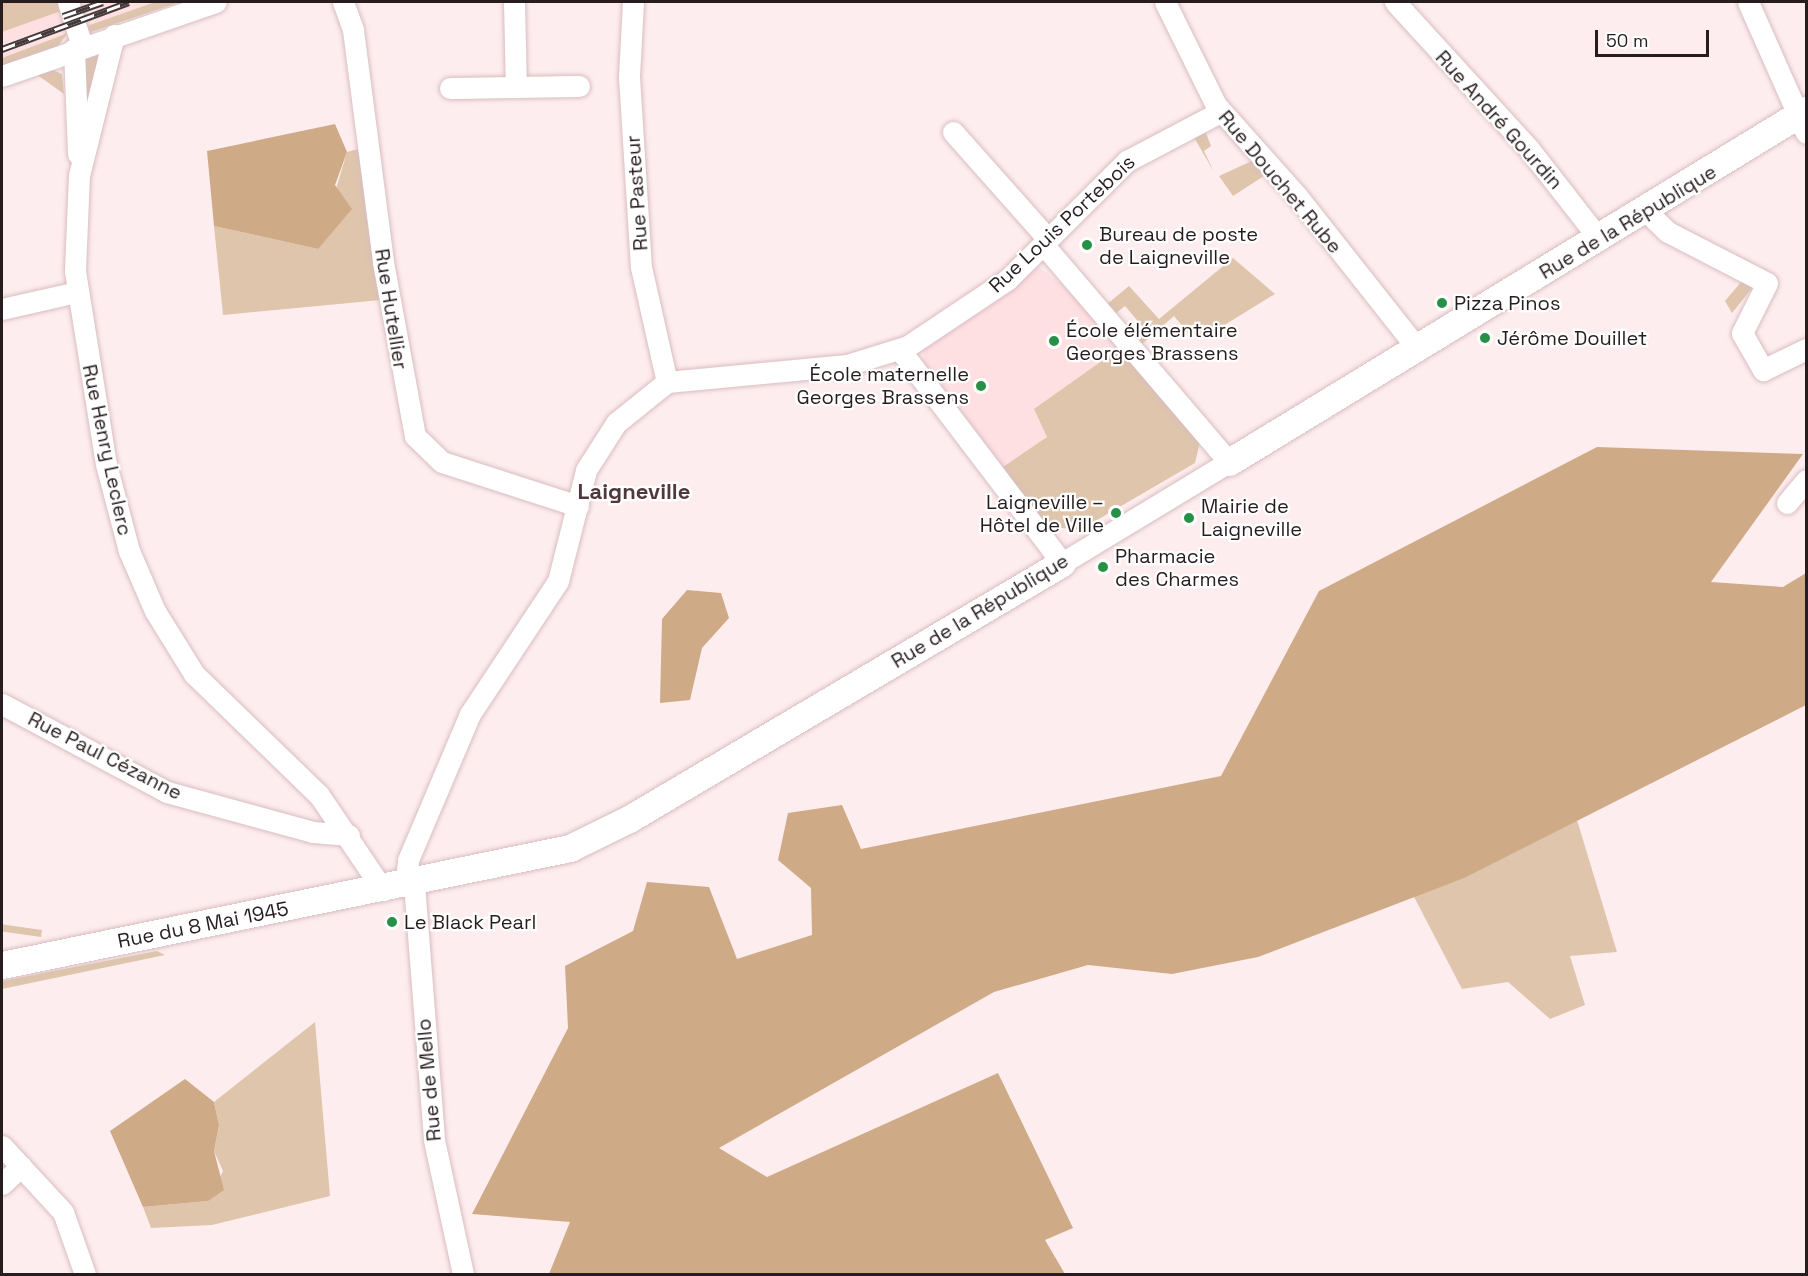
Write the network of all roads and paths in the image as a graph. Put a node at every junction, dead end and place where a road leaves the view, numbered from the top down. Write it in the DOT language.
graph roads {
  1 [pos="68,2"];
  2 [pos="216,2"];
  3 [pos="343,2"];
  4 [pos="514,2"];
  5 [pos="633,2"];
  6 [pos="1165,2"];
  7 [pos="1395,2"];
  8 [pos="1748,2"];
  9 [pos="114,35"];
  10 [pos="78,48"];
  11 [pos="2,76"];
  12 [pos="579,86"];
  13 [pos="516,87"];
  14 [pos="450,88"];
  15 [pos="1220,112"];
  16 [pos="1803,120"];
  17 [pos="953,132"];
  18 [pos="79,175"];
  19 [pos="1647,212"];
  20 [pos="1600,240"];
  21 [pos="1046,242"];
  22 [pos="77,292"];
  23 [pos="2,309"];
  24 [pos="1417,348"];
  25 [pos="1806,349"];
  26 [pos="900,350"];
  27 [pos="668,382"];
  28 [pos="1229,462"];
  29 [pos="1806,480"];
  30 [pos="1788,502"];
  31 [pos="578,506"];
  32 [pos="1062,562"];
  33 [pos="2,704"];
  34 [pos="349,835"];
  35 [pos="400,886"];
  36 [pos="2,965"];
  37 [pos="2,1146"];
  38 [pos="21,1166"];
  39 [pos="2,1184"];
  40 [pos="85,1275"];
  41 [pos="463,1275"];
  1 -- 10 [label="street, Rue Henry Leclerc"];
  2 -- 9 [label="street"];
  3 -- 31 [label="street, Rue Hutellier"];
  4 -- 13 [label="street"];
  5 -- 27 [label="street, Rue Pasteur"];
  6 -- 15 [label="street, Rue Douchet Rube"];
  7 -- 20 [label="street, Rue André Gourdin"];
  8 -- 16 [label="street"];
  9 -- 10 [label="street"];
  9 -- 18 [label="street, Rue Henry Leclerc"];
  10 -- 11 [label="street"];
  10 -- 18 [label="street, Rue Henry Leclerc"];
  12 -- 13 [label="street"];
  13 -- 14 [label="street"];
  15 -- 21 [label="street, Rue Louis Portebois"];
  15 -- 24 [label="street, Rue Douchet Rube"];
  16 -- 19 [label="main road, Rue de la République"];
  17 -- 21 [label="street"];
  18 -- 22 [label="street, Rue Henry Leclerc"];
  19 -- 20 [label="main road, Rue de la République"];
  19 -- 25 [label="street"];
  20 -- 24 [label="main road, Rue de la République"];
  21 -- 26 [label="street, Rue Louis Portebois"];
  21 -- 28 [label="street"];
  22 -- 23 [label="street"];
  22 -- 34 [label="street, Rue Henry Leclerc"];
  24 -- 28 [label="main road, Rue de la République"];
  26 -- 27 [label="street, Rue Louis Portebois"];
  26 -- 32 [label="street"];
  27 -- 31 [label="street"];
  28 -- 32 [label="street, Rue de la République"];
  29 -- 30 [label="street"];
  31 -- 35 [label="street"];
  32 -- 35 [label="main road, Rue de la République"];
  33 -- 34 [label="street, Rue Paul Cézanne"];
  34 -- 35 [label="street, Rue Henry Leclerc"];
  35 -- 36 [label="main road, Rue du 8 Mai 1945"];
  35 -- 41 [label="street, Rue de Mello"];
  37 -- 38 [label="street"];
  38 -- 39 [label="street"];
  38 -- 40 [label="street"];
}
